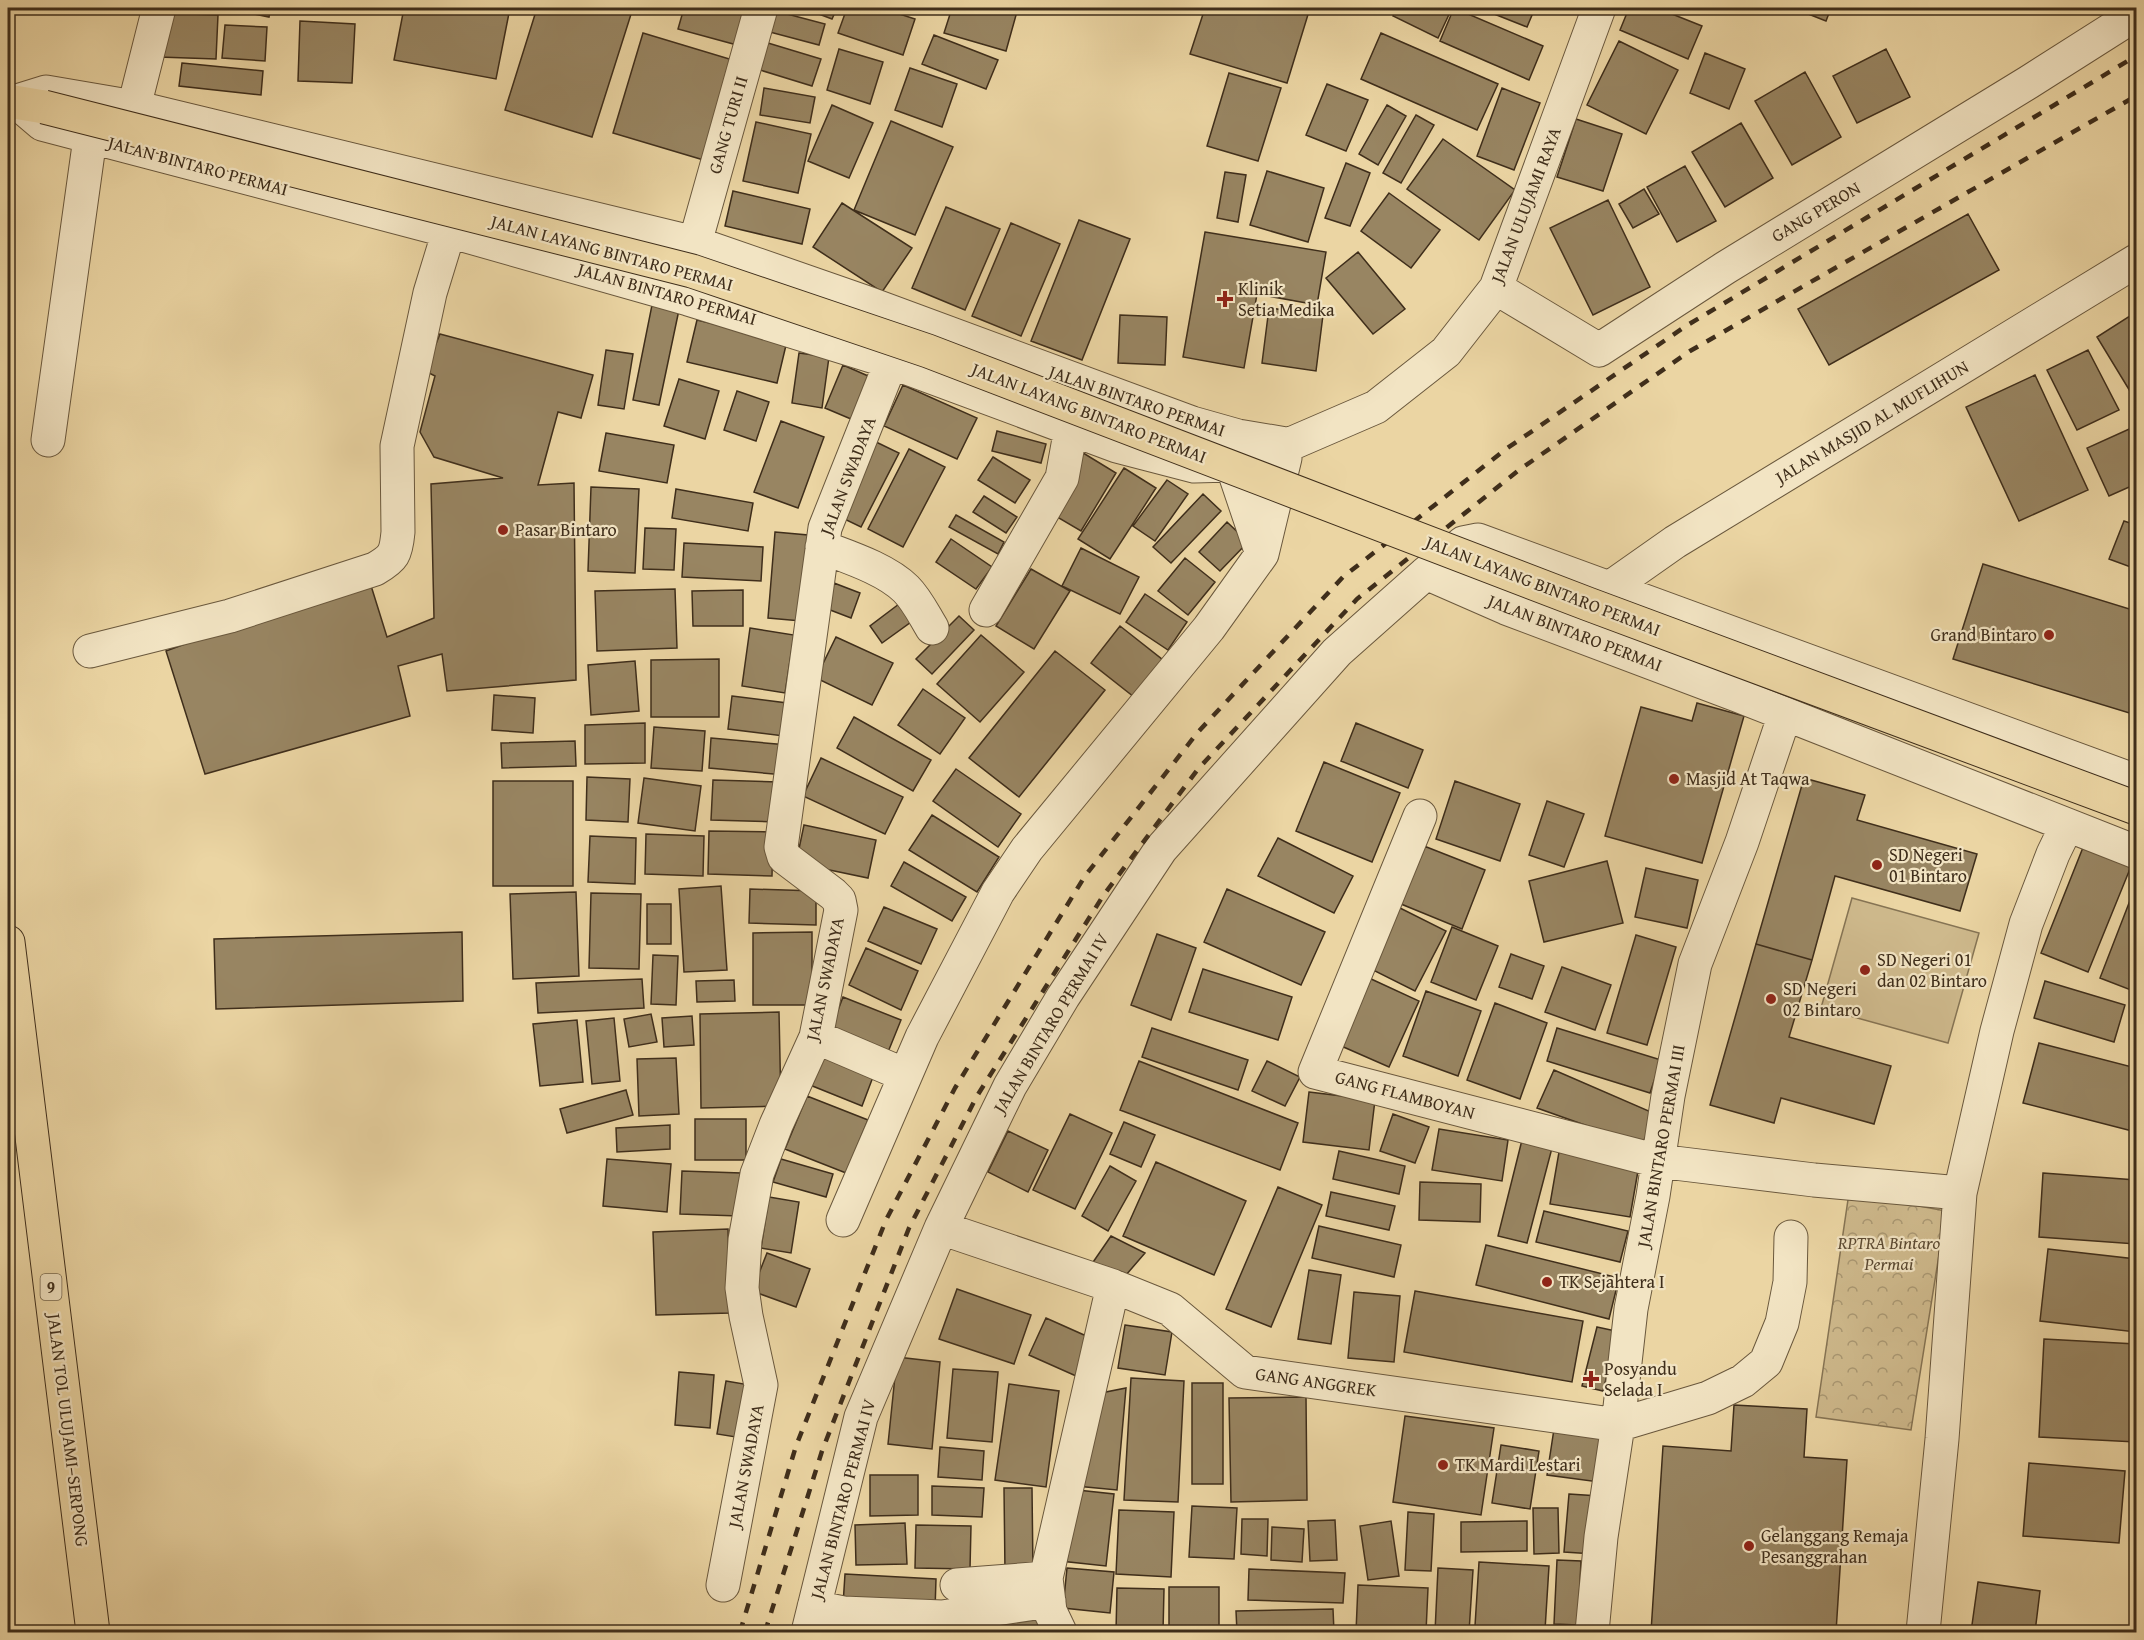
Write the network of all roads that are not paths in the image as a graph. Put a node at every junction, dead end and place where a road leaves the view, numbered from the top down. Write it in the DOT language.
graph roads {
  1 [pos="159,8"];
  2 [pos="761,8"];
  3 [pos="1599,8"];
  4 [pos="2136,14"];
  5 [pos="22,103"];
  6 [pos="134,107"];
  7 [pos="90,138"];
  8 [pos="449,231"];
  9 [pos="695,243"];
  10 [pos="2136,261"];
  11 [pos="1496,288"];
  12 [pos="891,363"];
  13 [pos="1091,386"];
  14 [pos="1124,399"];
  15 [pos="1071,429"];
  16 [pos="48,440"];
  17 [pos="1288,445"];
  18 [pos="1117,446"];
  19 [pos="1232,465"];
  20 [pos="822,547"];
  21 [pos="1262,554"];
  22 [pos="1425,573"];
  23 [pos="1611,587"];
  24 [pos="986,610"];
  25 [pos="1706,622"];
  26 [pos="932,628"];
  27 [pos="90,651"];
  28 [pos="1686,676"];
  29 [pos="1780,729"];
  30 [pos="2136,781"];
  31 [pos="2136,808"];
  32 [pos="1420,816"];
  33 [pos="2067,825"];
  34 [pos="2136,852"];
  35 [pos="8,942"];
  36 [pos="816,1037"];
  37 [pos="905,1075"];
  38 [pos="1658,1161"];
  39 [pos="1960,1193"];
  40 [pos="843,1220"];
  41 [pos="941,1228"];
  42 [pos="1791,1237"];
  43 [pos="1113,1286"];
  44 [pos="1618,1425"];
  45 [pos="723,1584"];
  46 [pos="957,1584"];
  47 [pos="1048,1590"];
  48 [pos="811,1620"];
  49 [pos="93,1632"];
  50 [pos="1060,1632"];
  51 [pos="1592,1632"];
  52 [pos="1923,1632"];
  1 -- 6 [label="street"];
  2 -- 9 [label="street, GANG TURI II"];
  3 -- 11 [label="street, JALAN ULUJAMI RAYA"];
  4 -- 11 [label="street, GANG PERON"];
  5 -- 6 [label="street, JALAN BINTARO PERMAI"];
  5 -- 7 [label="street, JALAN BINTARO PERMAI"];
  5 -- 31 [label="main road, JALAN LAYANG BINTARO PERMAI, bridge"];
  6 -- 9 [label="street, JALAN BINTARO PERMAI"];
  7 -- 8 [label="street, JALAN BINTARO PERMAI"];
  7 -- 16 [label="street"];
  8 -- 12 [label="street, JALAN BINTARO PERMAI"];
  8 -- 27 [label="street"];
  9 -- 13 [label="street, JALAN BINTARO PERMAI"];
  10 -- 23 [label="street, JALAN MASJID AL MUFLIHUN"];
  11 -- 17 [label="street, JALAN ULUJAMI RAYA"];
  12 -- 15 [label="street, JALAN BINTARO PERMAI"];
  12 -- 20 [label="street, JALAN SWADAYA"];
  13 -- 14 [label="street, JALAN BINTARO PERMAI"];
  13 -- 15 [label="street"];
  14 -- 17 [label="street, JALAN BINTARO PERMAI"];
  14 -- 18 [label="street"];
  15 -- 18 [label="street, JALAN BINTARO PERMAI"];
  15 -- 24 [label="street"];
  17 -- 19 [label="street, JALAN BINTARO PERMAI"];
  17 -- 21 [label="street"];
  18 -- 19 [label="street, JALAN BINTARO PERMAI"];
  19 -- 21 [label="street"];
  20 -- 26 [label="street"];
  20 -- 36 [label="street, JALAN SWADAYA"];
  21 -- 37 [label="street"];
  22 -- 23 [label="street"];
  22 -- 28 [label="street, JALAN BINTARO PERMAI"];
  22 -- 41 [label="street, JALAN BINTARO PERMAI IV"];
  23 -- 25 [label="street"];
  25 -- 28 [label="street"];
  25 -- 30 [label="street"];
  28 -- 29 [label="street, JALAN BINTARO PERMAI"];
  29 -- 33 [label="street, JALAN BINTARO PERMAI"];
  29 -- 38 [label="street, JALAN BINTARO PERMAI III"];
  32 -- 38 [label="street, GANG FLAMBOYAN"];
  33 -- 34 [label="street, JALAN BINTARO PERMAI"];
  33 -- 39 [label="street"];
  35 -- 49 [label="main road, JALAN TOL ULUJAMI–SERPONG / 9"];
  36 -- 37 [label="street"];
  36 -- 45 [label="street, JALAN SWADAYA"];
  37 -- 40 [label="street"];
  38 -- 39 [label="street"];
  38 -- 44 [label="street, JALAN BINTARO PERMAI III"];
  39 -- 52 [label="street"];
  41 -- 43 [label="street, GANG ANGGREK"];
  41 -- 48 [label="street, JALAN BINTARO PERMAI IV"];
  42 -- 44 [label="street"];
  43 -- 44 [label="street, GANG ANGGREK"];
  43 -- 47 [label="street"];
  44 -- 51 [label="street, JALAN BINTARO PERMAI III"];
  46 -- 47 [label="street"];
  47 -- 48 [label="street"];
  47 -- 50 [label="street"];
}
